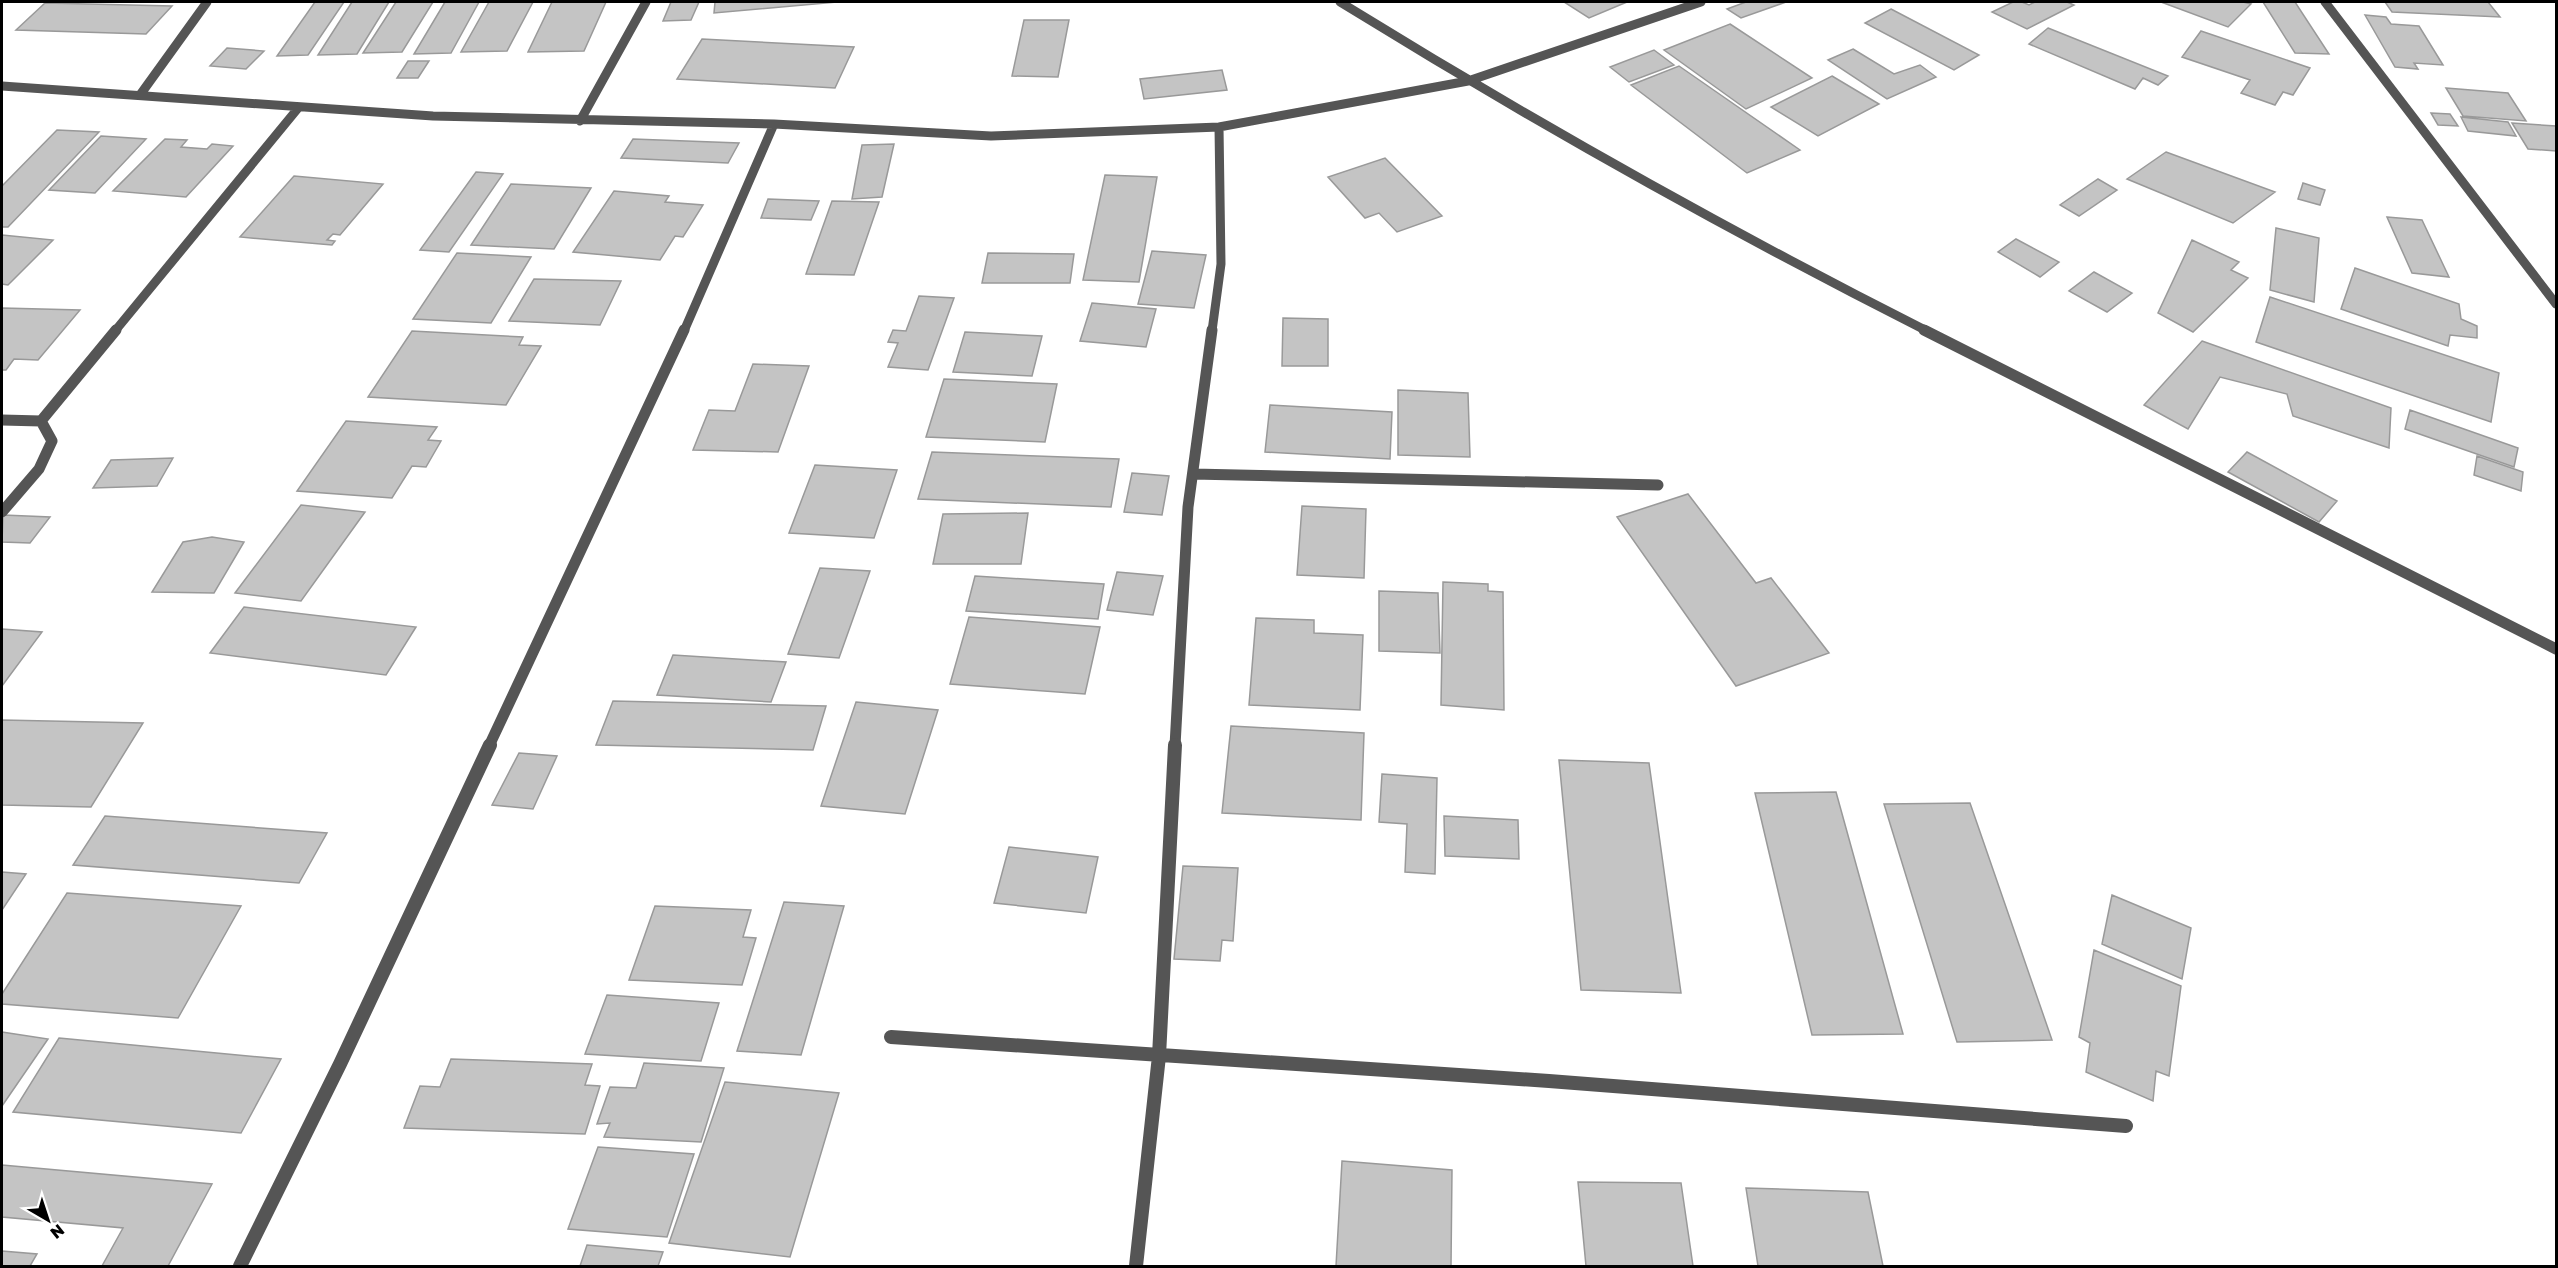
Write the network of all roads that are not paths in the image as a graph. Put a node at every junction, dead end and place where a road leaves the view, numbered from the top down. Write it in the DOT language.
graph roads {
  1 [pos="207,2"];
  2 [pos="646,2"];
  3 [pos="1340,2"];
  4 [pos="1701,2"];
  5 [pos="2325,2"];
  6 [pos="1468,81"];
  7 [pos="2,86"];
  8 [pos="140,95"];
  9 [pos="299,107"];
  10 [pos="580,121"];
  11 [pos="774,124"];
  12 [pos="1219,127"];
  13 [pos="2556,304"];
  14 [pos="2,420"];
  15 [pos="41,421"];
  16 [pos="1193,474"];
  17 [pos="1658,485"];
  18 [pos="2,512"];
  19 [pos="2556,649"];
  20 [pos="891,1037"];
  21 [pos="1159,1056"];
  22 [pos="2126,1126"];
  23 [pos="240,1266"];
  24 [pos="1136,1266"];
  1 -- 8 [label="street"];
  2 -- 10 [label="street"];
  3 -- 6 [label="street"];
  4 -- 6 [label="street"];
  5 -- 13 [label="street"];
  6 -- 12 [label="street"];
  6 -- 19 [label="street"];
  7 -- 8 [label="street"];
  8 -- 9 [label="street"];
  9 -- 10 [label="street"];
  9 -- 15 [label="street"];
  10 -- 11 [label="street"];
  11 -- 12 [label="street"];
  11 -- 23 [label="street"];
  12 -- 16 [label="street"];
  14 -- 15 [label="street"];
  15 -- 18 [label="street"];
  16 -- 17 [label="street"];
  16 -- 21 [label="street"];
  20 -- 21 [label="street"];
  21 -- 22 [label="street"];
  21 -- 24 [label="street"];
}
